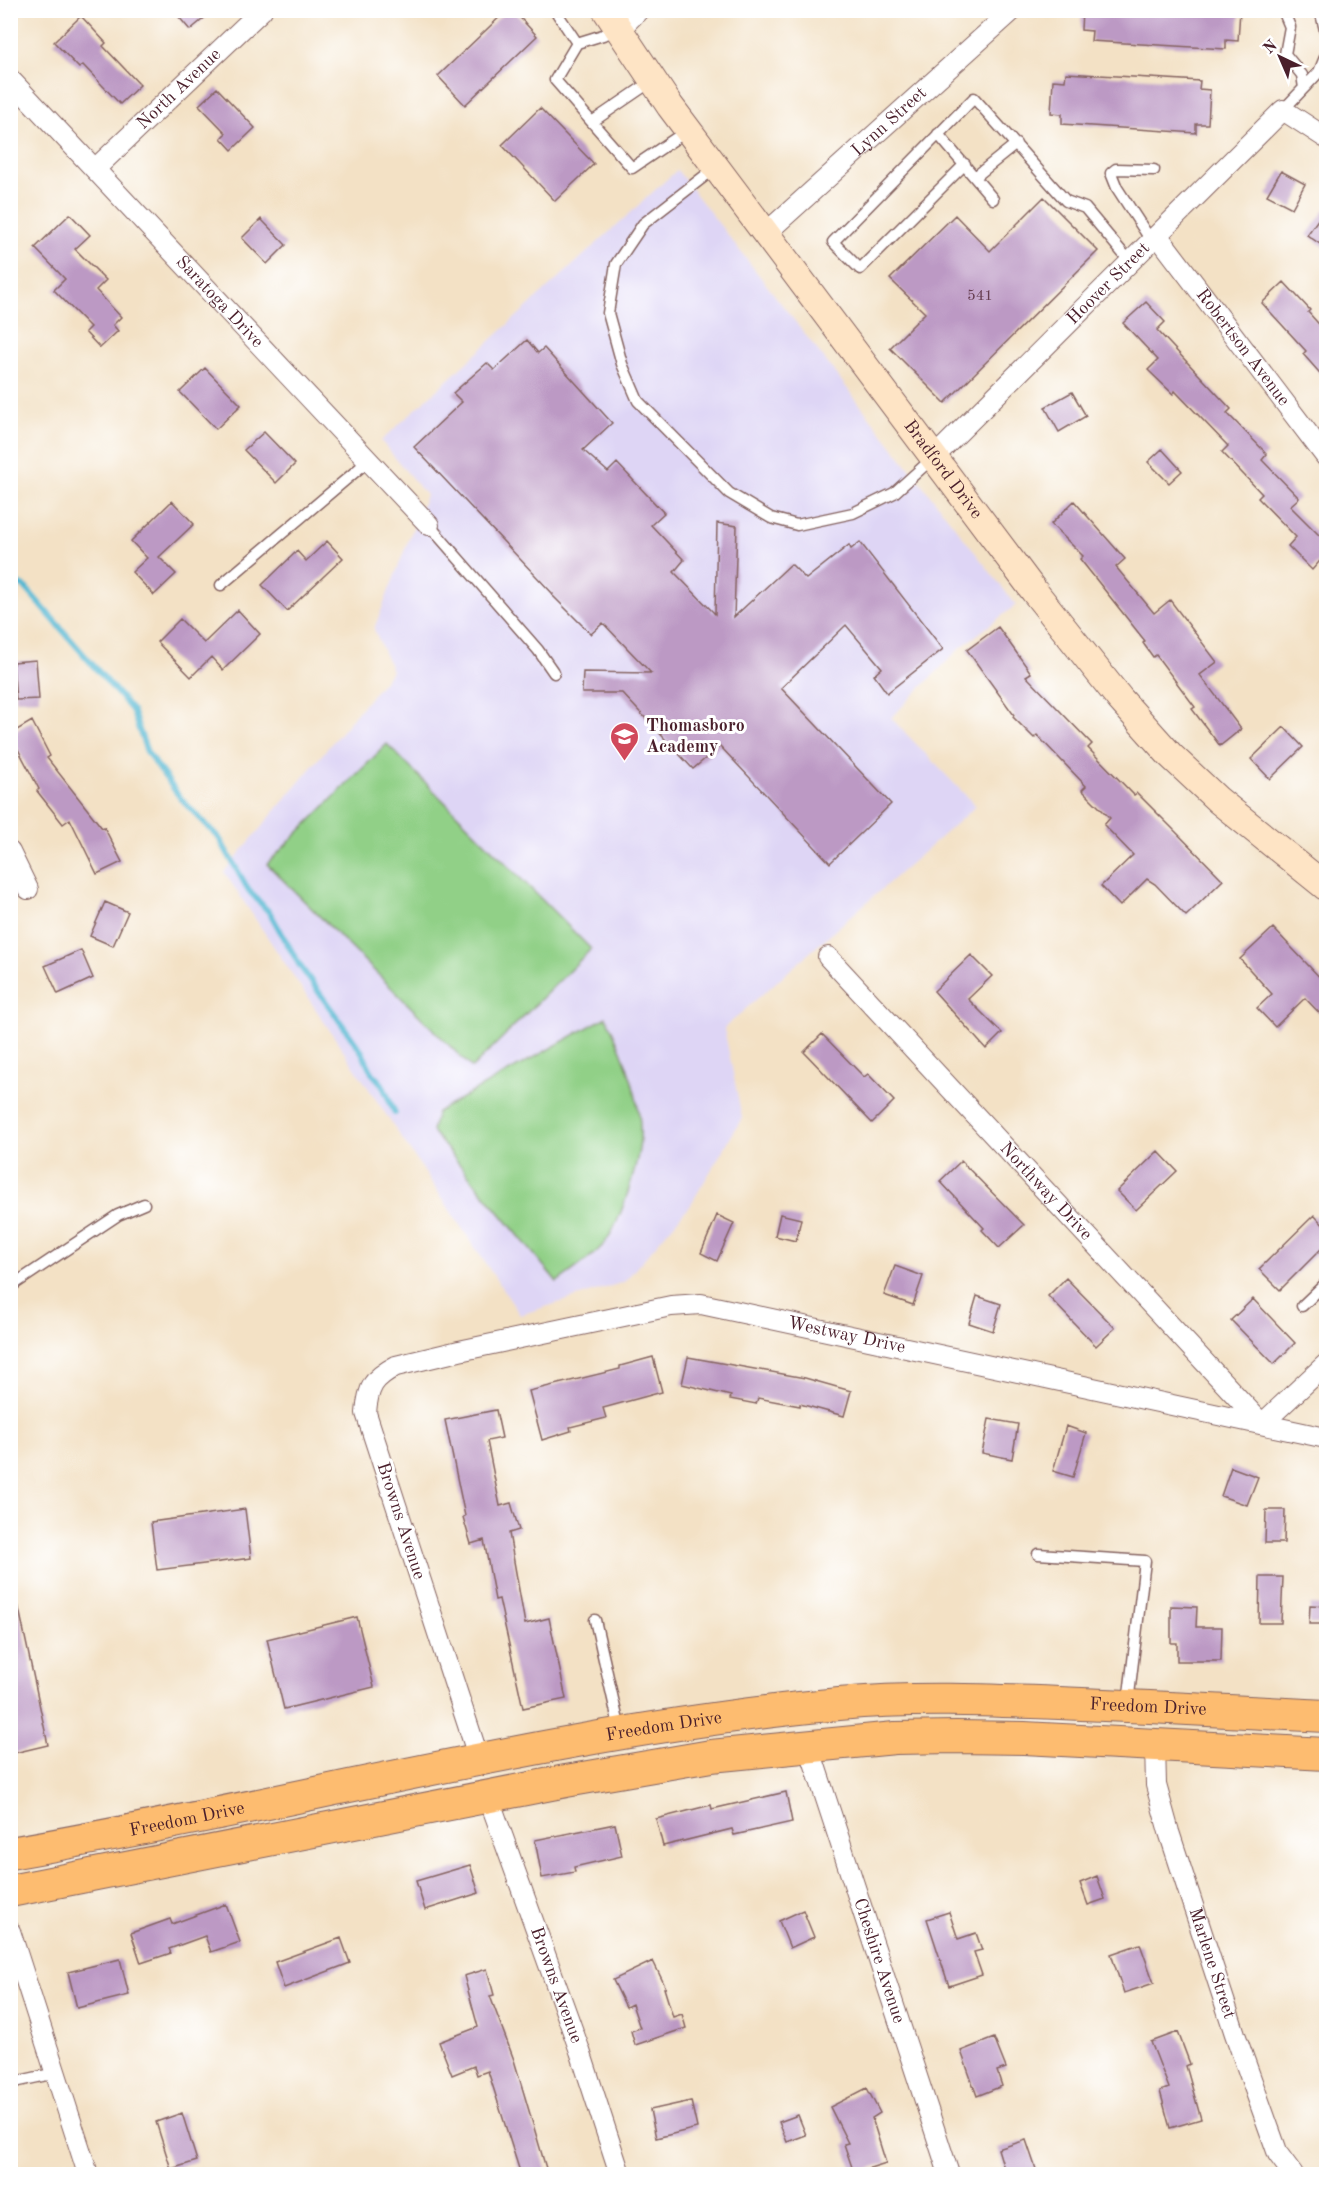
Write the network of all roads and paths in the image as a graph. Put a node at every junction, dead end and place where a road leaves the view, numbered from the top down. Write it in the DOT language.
graph roads {
  1 [pos="262,10"];
  2 [pos="555,10"];
  3 [pos="639,10"];
  4 [pos="1013,10"];
  5 [pos="1282,10"];
  6 [pos="1320,10"];
  7 [pos="612,20"];
  8 [pos="1326,34"];
  9 [pos="577,43"];
  10 [pos="1326,55"];
  11 [pos="10,79"];
  12 [pos="652,81"];
  13 [pos="1304,88"];
  14 [pos="1283,110"];
  15 [pos="592,122"];
  16 [pos="688,130"];
  17 [pos="939,134"];
  18 [pos="1326,138"];
  19 [pos="1016,144"];
  20 [pos="965,164"];
  21 [pos="716,167"];
  22 [pos="95,169"];
  23 [pos="1154,170"];
  24 [pos="975,177"];
  25 [pos="993,199"];
  26 [pos="766,233"];
  27 [pos="1155,239"];
  28 [pos="1131,263"];
  29 [pos="934,457"];
  30 [pos="1326,457"];
  31 [pos="368,460"];
  32 [pos="429,525"];
  33 [pos="221,585"];
  34 [pos="554,673"];
  35 [pos="10,852"];
  36 [pos="1326,887"];
  37 [pos="28,889"];
  38 [pos="828,957"];
  39 [pos="144,1204"];
  40 [pos="1326,1283"];
  41 [pos="10,1287"];
  42 [pos="1302,1306"];
  43 [pos="1326,1364"];
  44 [pos="370,1385"];
  45 [pos="1262,1424"];
  46 [pos="1326,1438"];
  47 [pos="1038,1554"];
  48 [pos="595,1620"];
  49 [pos="1128,1706"];
  50 [pos="1326,1716"];
  51 [pos="620,1733"];
  52 [pos="1155,1744"];
  53 [pos="809,1747"];
  54 [pos="1326,1754"];
  55 [pos="478,1759"];
  56 [pos="310,1794"];
  57 [pos="488,1797"];
  58 [pos="10,1853"];
  59 [pos="10,1877"];
  60 [pos="10,1891"];
  61 [pos="10,1931"];
  62 [pos="56,2073"];
  63 [pos="10,2083"];
  64 [pos="88,2175"];
  65 [pos="620,2175"];
  66 [pos="950,2175"];
  67 [pos="1293,2175"];
  1 -- 22 [label="street, North Avenue"];
  2 -- 9 [label="lane"];
  3 -- 7 [label="street"];
  4 -- 26 [label="street, Lynn Street"];
  5 -- 13 [label="lane"];
  6 -- 8 [label="lane"];
  7 -- 9 [label="lane"];
  7 -- 12 [label="street, Bradford Drive"];
  9 -- 15 [label="lane"];
  10 -- 13 [label="lane"];
  11 -- 22 [label="street, Saratoga Drive"];
  12 -- 15 [label="lane"];
  12 -- 16 [label="street, Bradford Drive"];
  13 -- 14 [label="lane"];
  14 -- 18 [label="street"];
  14 -- 27 [label="street, Hoover Street"];
  15 -- 16 [label="lane"];
  16 -- 21 [label="street, Bradford Drive"];
  17 -- 19 [label="lane"];
  17 -- 20 [label="lane"];
  17 -- 20 [label="lane"];
  19 -- 24 [label="lane"];
  19 -- 28 [label="lane"];
  20 -- 24 [label="lane"];
  21 -- 26 [label="street, Bradford Drive"];
  21 -- 29 [label="lane"];
  22 -- 31 [label="street, Saratoga Drive"];
  23 -- 27 [label="lane"];
  24 -- 25 [label="lane"];
  26 -- 29 [label="street, Bradford Drive"];
  27 -- 28 [label="street, Hoover Street"];
  27 -- 30 [label="street, Robertson Avenue"];
  28 -- 29 [label="street, Hoover Street"];
  29 -- 36 [label="street, Bradford Drive"];
  31 -- 32 [label="street, Saratoga Drive"];
  31 -- 33 [label="lane"];
  32 -- 34 [label="lane"];
  35 -- 37 [label="street"];
  38 -- 45 [label="street, Northway Drive"];
  39 -- 41 [label="lane"];
  40 -- 42 [label="lane"];
  43 -- 45 [label="street"];
  44 -- 45 [label="street, Westway Drive"];
  44 -- 55 [label="street, Browns Avenue"];
  45 -- 46 [label="street, Westway Drive"];
  47 -- 49 [label="lane"];
  48 -- 51 [label="lane"];
  49 -- 50 [label="main road, Freedom Drive"];
  49 -- 51 [label="main road, Freedom Drive"];
  51 -- 55 [label="main road, Freedom Drive"];
  52 -- 53 [label="main road, Freedom Drive"];
  52 -- 54 [label="main road, Freedom Drive"];
  52 -- 67 [label="street, Marlene Street"];
  53 -- 57 [label="main road, Freedom Drive"];
  53 -- 66 [label="street, Cheshire Avenue"];
  55 -- 56 [label="main road, Freedom Drive"];
  56 -- 58 [label="main road, Freedom Drive"];
  56 -- 59 [label="main road"];
  57 -- 60 [label="main road, Freedom Drive"];
  57 -- 65 [label="street, Browns Avenue"];
  61 -- 62 [label="street"];
  62 -- 63 [label="lane"];
  62 -- 64 [label="street"];
}
